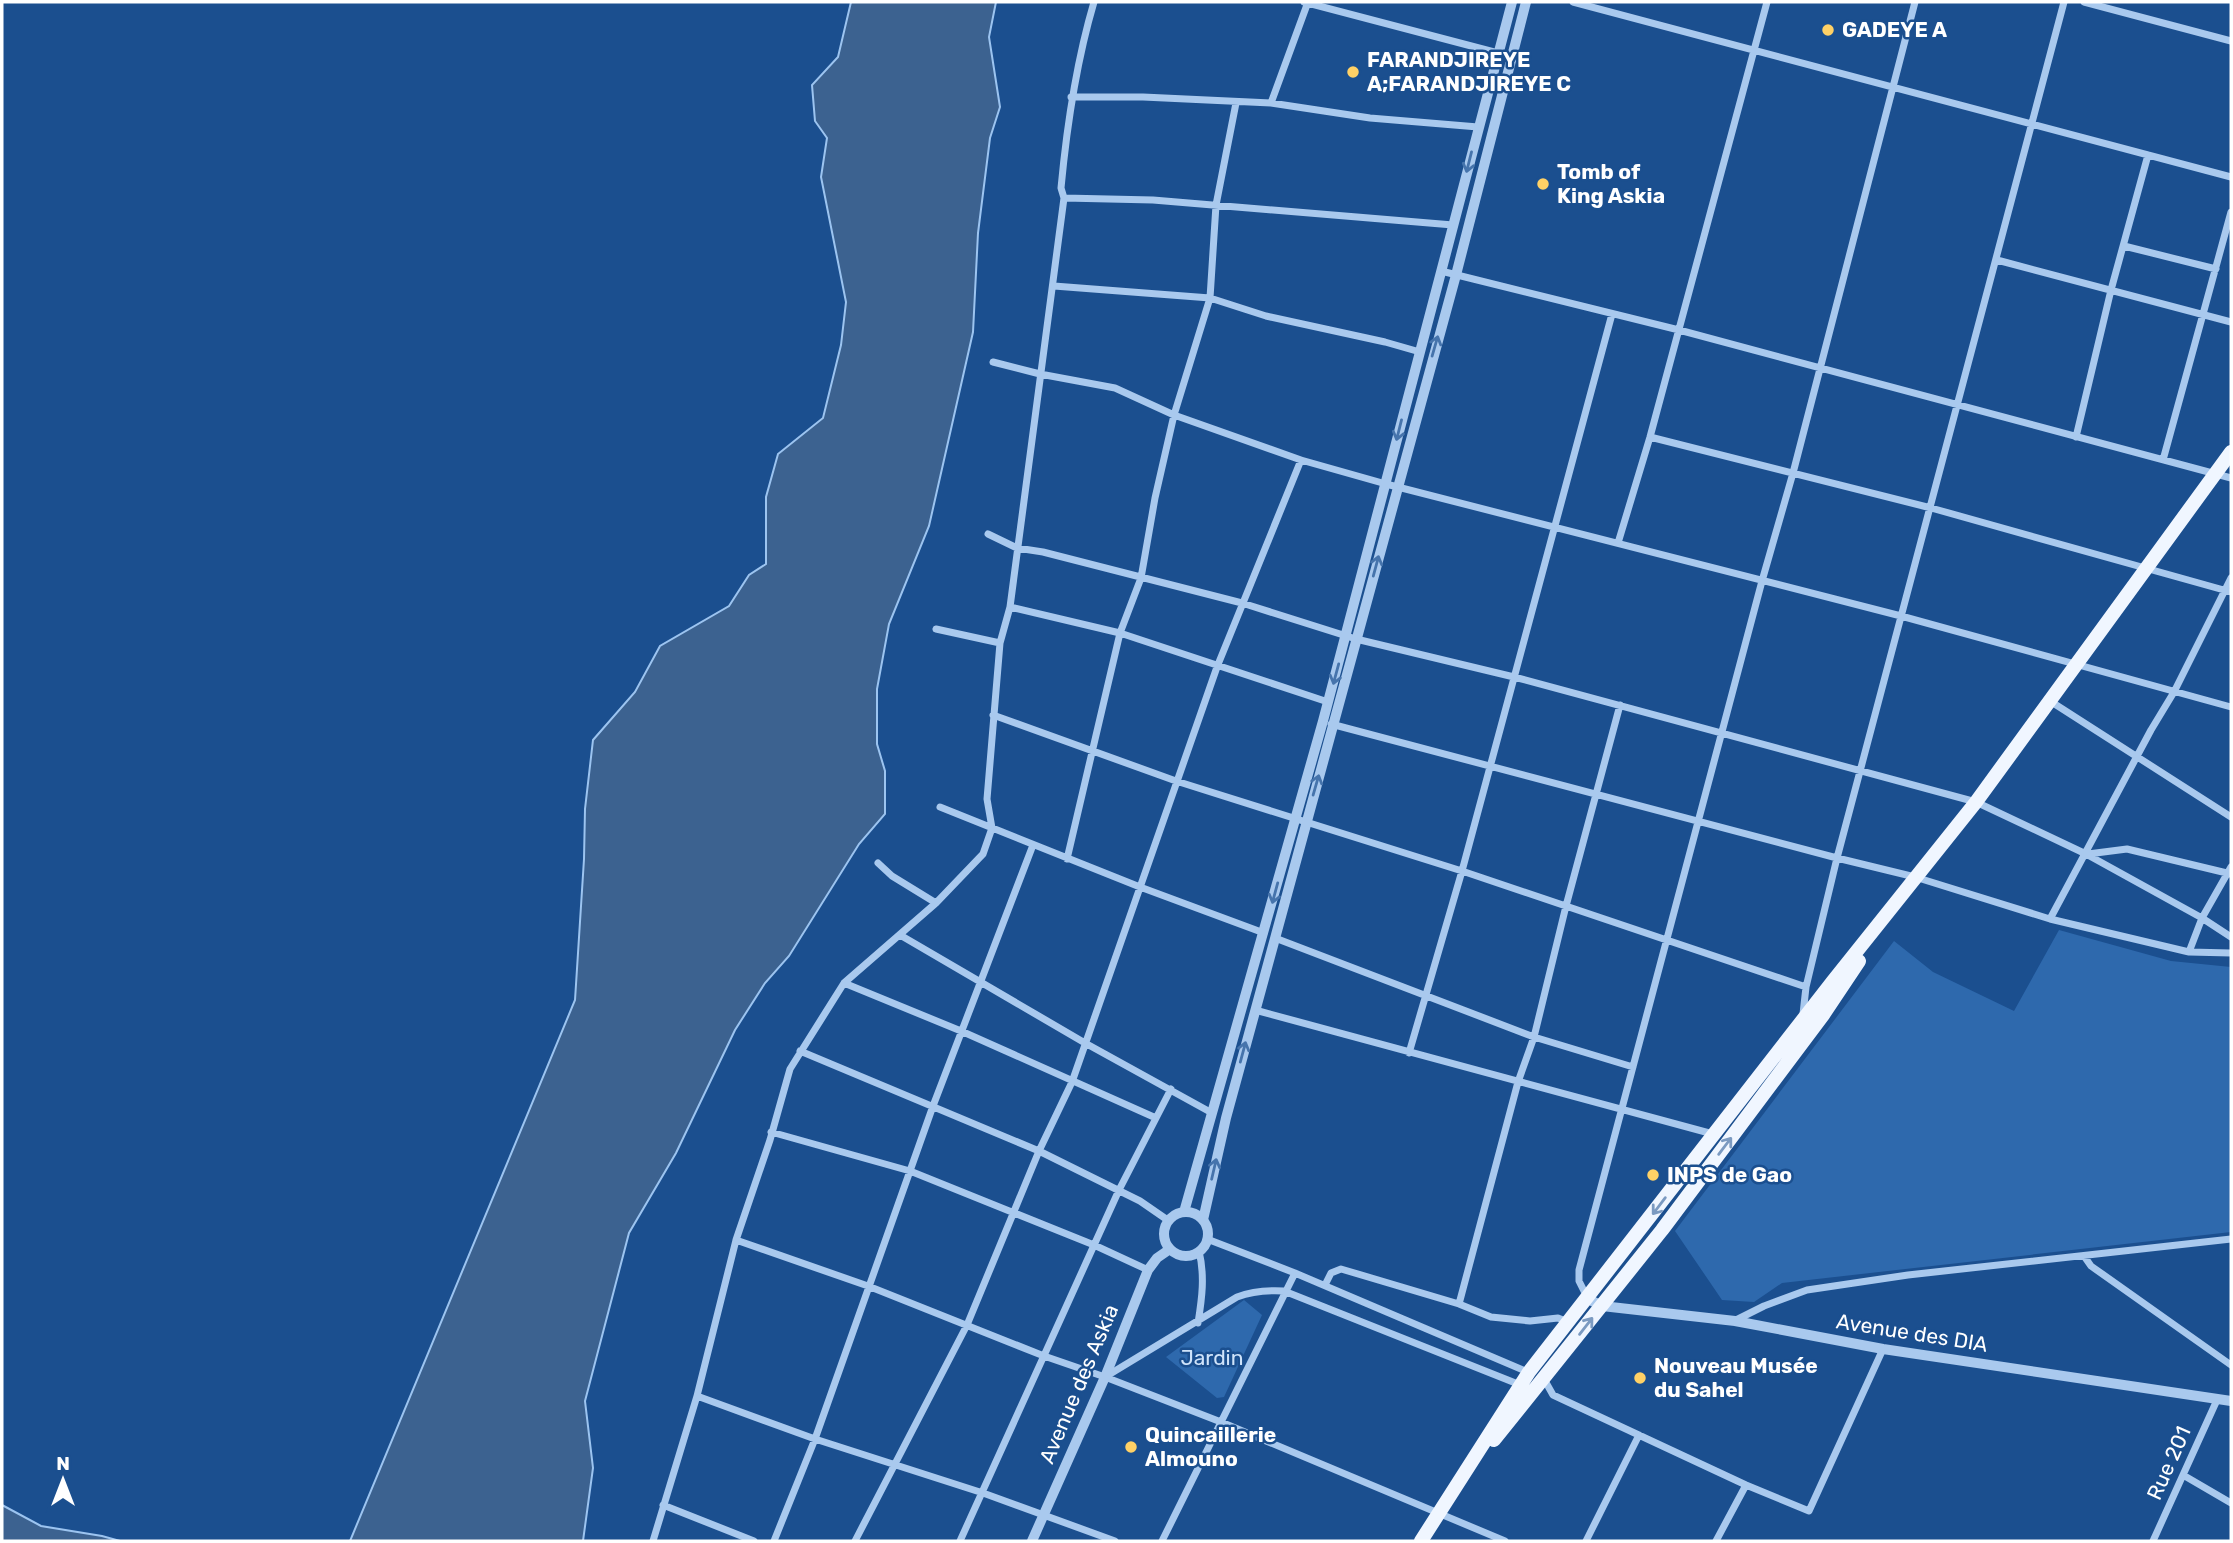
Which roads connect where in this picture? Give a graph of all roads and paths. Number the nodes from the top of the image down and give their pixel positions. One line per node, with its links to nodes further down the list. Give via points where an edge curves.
1 (1094, 2): 14 (street)
2 (1306, 2): 12 (street); 16 (street)
3 (1512, 2): 12 (street)
4 (1526, 2): 29 (street)
5 (1573, 2): 11 (street)
6 (1768, 2): 11 (street)
7 (1915, 2): 13 (street)
8 (2064, 2): 17 (street)
9 (2084, 2): 10 (street)
10 (2231, 41)
11 (1755, 52): 13 (street); 36 (street)
12 (1498, 53): 18 (street)
13 (1893, 88): 17 (street); 39 (street)
14 (1071, 97): 15 (street, via 1143,96); 21 (street, via 1061,188)
15 (1236, 103): 16 (street); 22 (street)
16 (1271, 103): 18 (street)
17 (2032, 124): 19 (street); 26 (street)
18 (1478, 127): 24 (street, one-way to 24)
19 (2148, 155): 20 (street); 25 (street)
20 (2231, 177)
21 (1064, 198): 22 (street); 30 (street)
22 (1216, 205): 24 (street); 32 (street)
23 (2231, 212): 27 (street)
24 (1453, 225): 28 (street)
25 (2124, 246): 27 (street); 31 (street)
26 (1997, 260): 31 (street); 41 (street)
27 (2216, 269): 34 (street)
28 (1441, 271): 29 (street); 37 (street)
29 (1455, 275): 33 (street); 51 (street, one-way to 29)
30 (1054, 286): 32 (street); 40 (street)
31 (2112, 290): 34 (street); 44 (street)
32 (1210, 298): 37 (street); 42 (street)
33 (1612, 314): 36 (street); 53 (street)
34 (2204, 315): 35 (street); 47 (street)
35 (2231, 322)
36 (1679, 330): 39 (street); 43 (street)
37 (1420, 352): 51 (street, one-way to 51)
38 (993, 362): 40 (street)
39 (1820, 369): 41 (street); 48 (street)
40 (1040, 374): 42 (street, via 1115,388); 56 (street)
41 (1957, 405): 44 (street); 52 (street)
42 (1174, 415): 46 (street); 58 (street)
43 (1650, 437): 48 (street); 55 (street)
44 (2076, 437): 47 (street)
45 (2231, 452): 49 (main road)
46 (1301, 460): 51 (street); 62 (street)
47 (2163, 460): 49 (street)
48 (1793, 473): 52 (street); 60 (street)
49 (2216, 474): 50 (street); 57 (main road)
50 (2231, 478)
51 (1391, 485): 53 (street); 67 (street)
52 (1931, 508): 57 (street); 64 (street)
53 (1554, 526): 55 (street); 71 (street)
54 (988, 534): 56 (street)
55 (1618, 543): 60 (street)
56 (1017, 548): 58 (street); 63 (street)
57 (2146, 569): 61 (street); 69 (main road)
58 (1141, 578): 62 (street); 66 (street)
59 (2231, 578): 61 (street)
60 (1762, 580): 64 (street); 79 (street)
61 (2228, 591): 72 (street)
62 (1242, 603): 67 (street); 70 (street)
63 (1010, 607): 66 (street); 68 (street)
64 (1901, 616): 69 (street); 83 (street)
65 (936, 629): 68 (street)
66 (1120, 633): 70 (street); 80 (street)
67 (1351, 638): 71 (street); 74 (street, one-way to 74); 78 (street)
68 (1000, 643): 77 (street)
69 (2076, 666): 72 (street); 73 (main road)
70 (1217, 667): 74 (street); 84 (street)
71 (1514, 677): 75 (street); 82 (street)
72 (2174, 692): 76 (street); 81 (street)
73 (2050, 701): 81 (street); 86 (main road)
74 (1328, 702): 78 (street)
75 (1620, 705): 79 (street); 85 (street)
76 (2231, 707)
77 (993, 715): 80 (street); 91 (street, via 987,799)
78 (1328, 723): 82 (street); 89 (street)
79 (1722, 733): 83 (street); 90 (street)
80 (1092, 750): 84 (street); 95 (street)
81 (2137, 757): 88 (street); 93 (street)
82 (1490, 765): 85 (street); 97 (street)
83 (1861, 770): 86 (street); 94 (street)
84 (1176, 781): 89 (street); 100 (street)
85 (1596, 794): 90 (street); 102 (street)
86 (1976, 802): 93 (street); 99 (main road)
87 (940, 807): 91 (street)
88 (2231, 817)
89 (1300, 819): 97 (street); 106 (street)
90 (1699, 821): 94 (street); 108 (street)
91 (992, 828): 92 (street); 101 (street, via 983,855)
92 (1033, 845): 95 (street); 111 (street)
93 (2086, 854): 98 (street, via 2127,849); 103 (street); 104 (street)
94 (1837, 858): 99 (street); 113 (street)
95 (1067, 859): 100 (street)
96 (878, 863): 101 (street)
97 (1462, 871): 102 (street); 114 (street)
98 (2230, 871): 103 (street)
99 (1916, 877): 104 (street); 116 (main road); 153 (main road, one-way to 99, via 1823,1015)
100 (1140, 887): 106 (street); 119 (street)
101 (936, 903): 105 (street)
102 (1566, 906): 108 (street); 118 (street)
103 (2202, 918): 107 (street); 109 (street)
104 (2050, 919): 109 (street)
105 (900, 934): 111 (street); 112 (street)
106 (1269, 935): 114 (street); 115 (street); 128 (street)
107 (2231, 937)
108 (1667, 940): 113 (street); 122 (street)
109 (2189, 952): 110 (street)
110 (2231, 953)
111 (980, 982): 117 (street); 119 (street)
112 (844, 983): 117 (street); 120 (street)
113 (1806, 987): 116 (street)
114 (1424, 995): 118 (street); 121 (street)
115 (1255, 1010): 121 (street); 137 (street, one-way to 115)
116 (1802, 1021): 131 (main road)
117 (961, 1031): 123 (street); 126 (street)
118 (1534, 1037): 122 (street); 124 (street)
119 (1084, 1043): 123 (street); 125 (street)
120 (800, 1051): 126 (street); 130 (street)
121 (1409, 1053): 124 (street)
122 (1633, 1067): 127 (street)
123 (1072, 1082): 129 (street); 132 (street)
124 (1518, 1082): 127 (street); 152 (street)
125 (1171, 1090): 128 (street); 129 (street)
126 (933, 1107): 132 (street); 133 (street)
127 (1622, 1110): 131 (street); 151 (street, via 1579,1270)
128 (1212, 1113): 136 (street)
129 (1156, 1118): 134 (street)
130 (771, 1132): 133 (street); 141 (street)
131 (1714, 1135): 151 (main road, one-way to 151)
132 (1039, 1151): 134 (street); 135 (street)
133 (910, 1171): 135 (street); 149 (street)
134 (1119, 1190): 138 (street); 142 (street)
135 (1015, 1212): 142 (street); 157 (street)
136 (1184, 1212): 137 (street); 138 (street)
137 (1203, 1220): 139 (street)
138 (1168, 1221): 143 (street, via 1164,1235)
139 (1207, 1239): 144 (street); 147 (street)
140 (2231, 1239): 145 (street)
141 (736, 1240): 149 (street); 167 (street)
142 (1094, 1245): 146 (street); 159 (street)
143 (1170, 1249): 144 (street, via 1184,1255); 146 (street, Avenue des Askia)
144 (1199, 1251): 156 (street, via 1203,1291)
145 (2084, 1256): 154 (street, via 1807,1290); 160 (street, via 2091,1266)
146 (1148, 1270): 162 (street, Avenue des Askia)
147 (1295, 1273): 148 (street); 150 (street)
148 (1325, 1285): 152 (street, via 1331,1273 1341,1269); 161 (street)
149 (868, 1286): 157 (street); 172 (street)
150 (1284, 1291): 156 (street, via 1237,1297); 164 (street); 170 (street)
151 (1588, 1299): 153 (street, Avenue des DIA); 155 (main road)
152 (1459, 1304): 155 (street, via 1492,1317)
153 (1602, 1306): 154 (street, Avenue des DIA); 163 (main road, one-way to 153)
154 (1735, 1321): 158 (street, Avenue des DIA)
155 (1568, 1322): 161 (main road)
156 (1198, 1323): 162 (street)
157 (967, 1325): 159 (street); 173 (street)
158 (1883, 1349): 168 (street, Avenue des DIA); 176 (street, via 1810,1511)
159 (1044, 1356): 162 (street); 177 (street)
160 (2231, 1365)
161 (1529, 1372): 163 (street); 164 (main road)
162 (1105, 1377): 170 (street); 181 (street, Avenue des Askia)
163 (1544, 1379): 165 (main road); 166 (street)
164 (1520, 1385): 165 (street); 175 (main road)
165 (1535, 1392): 166 (street); 175 (main road)
166 (1553, 1395): 171 (street)
167 (697, 1396): 172 (street); 179 (street)
168 (2217, 1400): 169 (street, Avenue des DIA); 174 (street, Rue 201)
169 (2231, 1401)
170 (1221, 1422): 180 (street); 189 (street)
171 (1639, 1435): 176 (street); 192 (street)
172 (815, 1439): 173 (street); 184 (street)
173 (893, 1465): 177 (street); 185 (street)
174 (2183, 1475): 178 (street); 194 (street, Rue 201)
175 (1460, 1482): 180 (main road)
176 (1746, 1485): 193 (street)
177 (983, 1493): 181 (street); 186 (street)
178 (2231, 1503)
179 (663, 1505): 182 (street); 183 (street)
180 (1438, 1514): 190 (main road); 191 (street)
181 (1043, 1515): 187 (street, Avenue des Askia); 188 (street)
182 (653, 1541)
183 (754, 1541)
184 (774, 1541)
185 (855, 1541)
186 (960, 1541)
187 (1032, 1541)
188 (1115, 1541)
189 (1162, 1541)
190 (1420, 1541)
191 (1505, 1541)
192 (1586, 1541)
193 (1716, 1541)
194 (2153, 1541)

